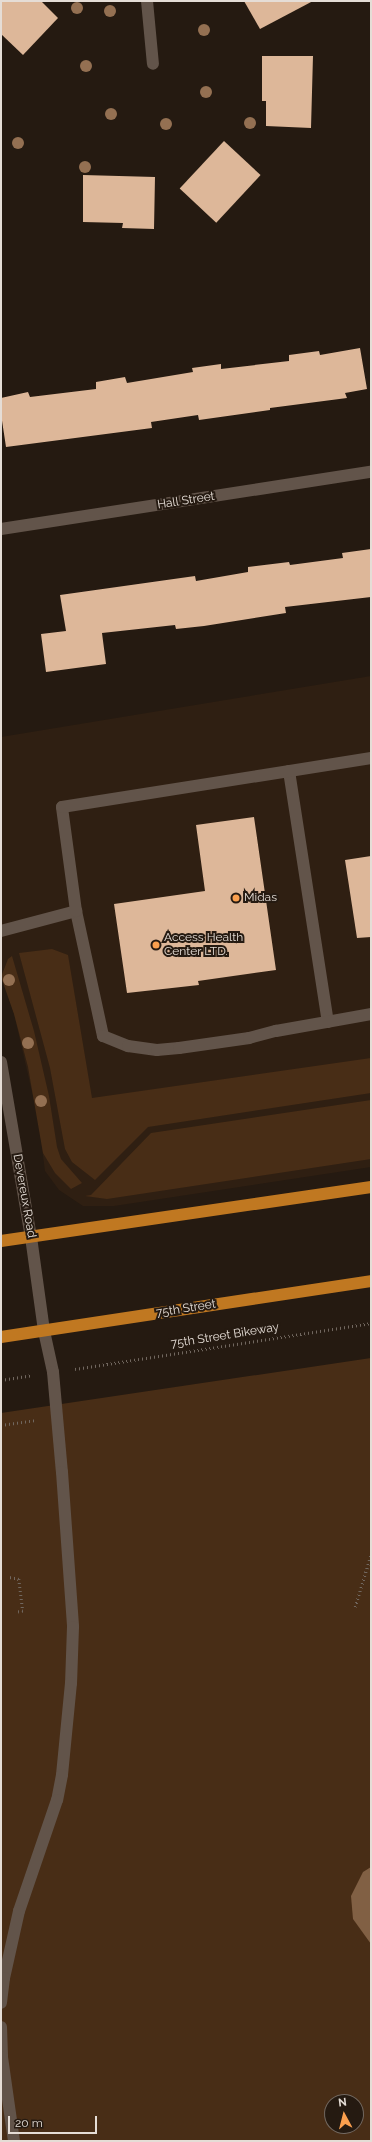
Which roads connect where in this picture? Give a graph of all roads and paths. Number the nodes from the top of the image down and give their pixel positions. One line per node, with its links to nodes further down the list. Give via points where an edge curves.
1 (147, 1): 2 (street)
2 (153, 64)
3 (371, 472): 4 (street, Hall Street)
4 (1, 529)
5 (371, 758): 6 (street)
6 (290, 771): 7 (street, via 62,808); 10 (street)
7 (76, 910): 8 (street); 10 (street, via 103,1036 128,1046 157,1050 249,1038)
8 (1, 931)
9 (371, 1014): 10 (street)
10 (328, 1022)
11 (1, 1062): 13 (street, Devereux Road)
12 (371, 1187): 13 (main road)
13 (31, 1237): 14 (main road); 17 (street, Devereux Road)
14 (1, 1241)
15 (371, 1282): 17 (main road, 75th Street)
16 (371, 1323): 19 (path, 75th Street Bikeway)
17 (44, 1331): 18 (main road, 75th Street); 22 (street, Devereux Road, via 53,1372)
18 (1, 1337)
19 (82, 1368)
20 (20, 1377): 21 (path)
21 (1, 1380)
22 (57, 1418): 23 (path); 28 (street, Devereux Road, via 73,1627 68,1725 57,1800 19,1912)
23 (1, 1424)
24 (371, 1554): 26 (path)
25 (10, 1577): 27 (path, via 19,1579 23,1611)
26 (355, 1607)
27 (18, 1612)
28 (1, 2003)
29 (1, 2027): 30 (street, via 2,2057)
30 (14, 2141)

